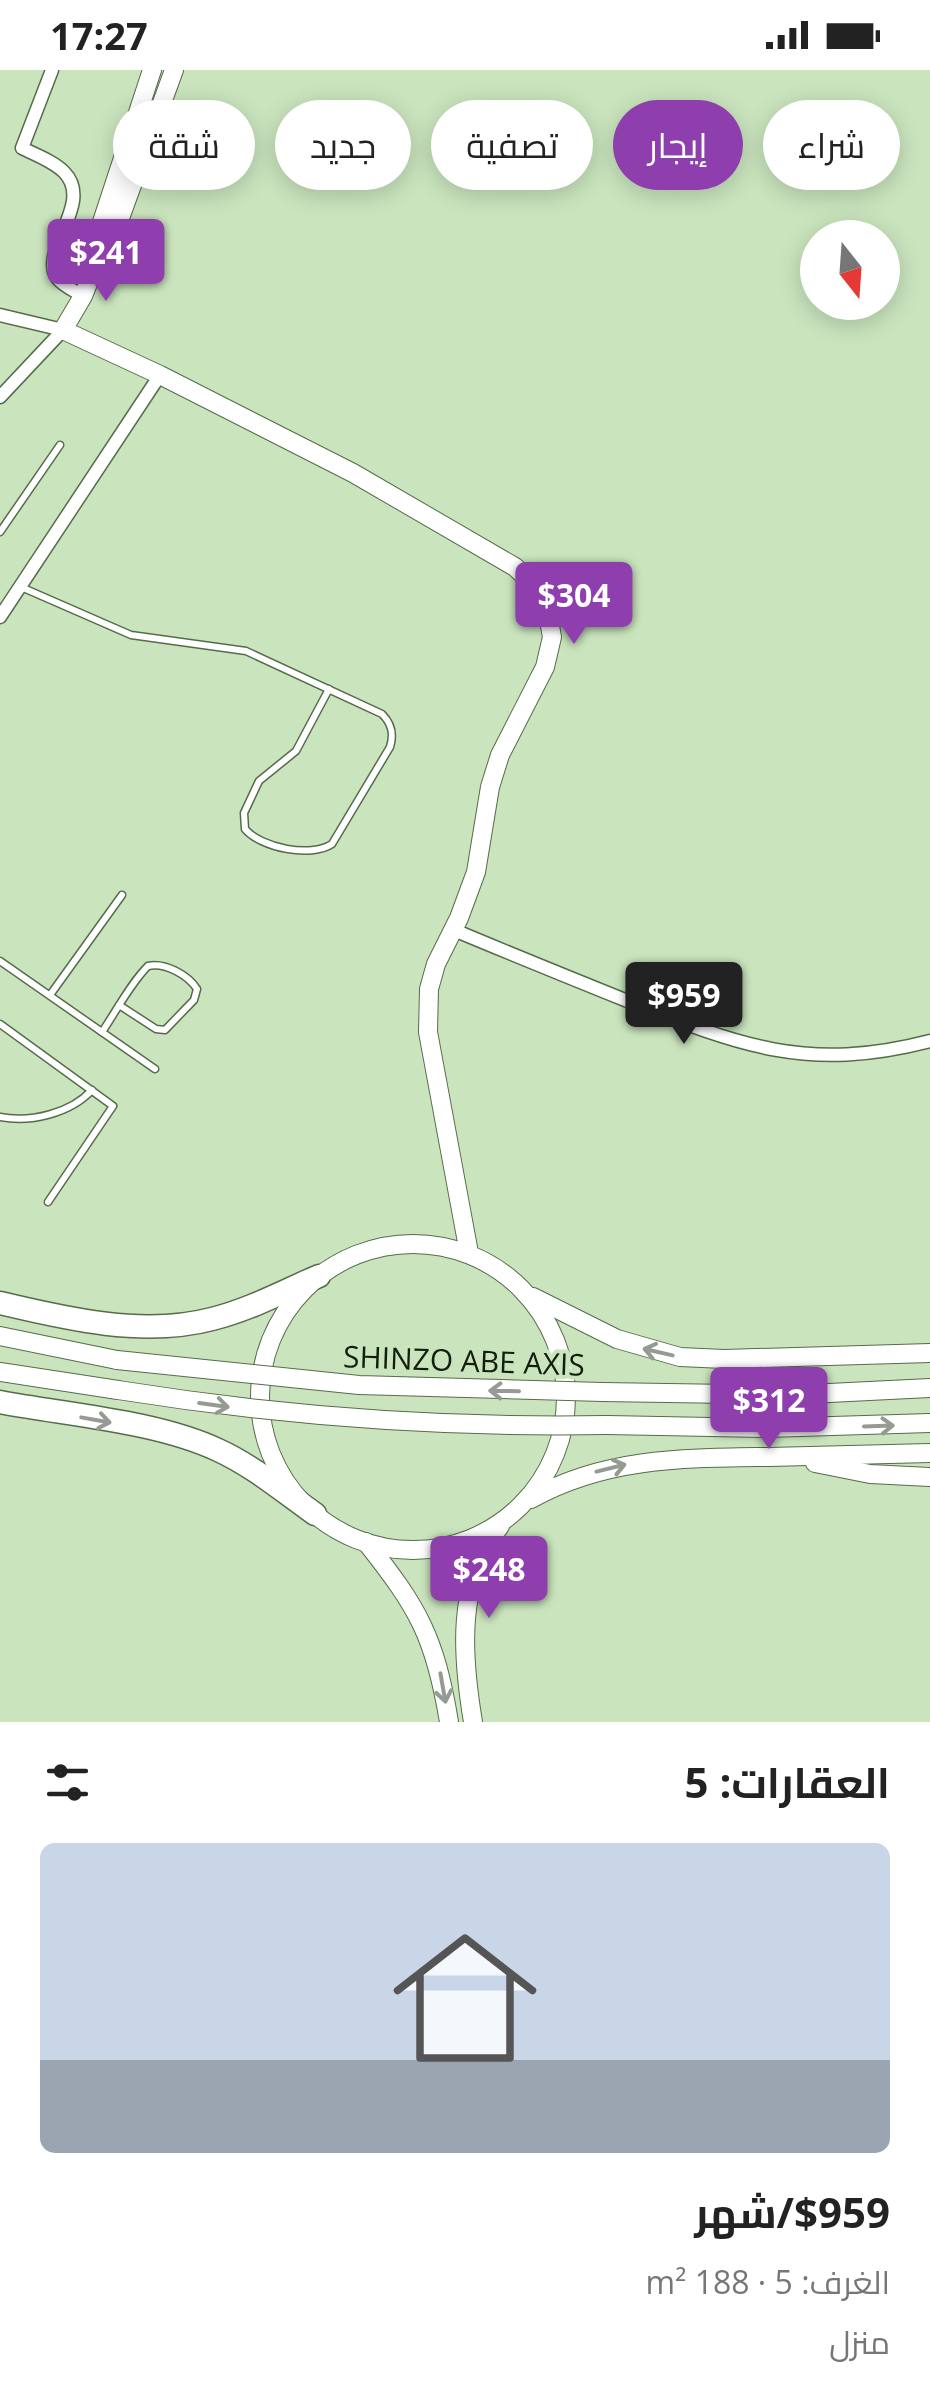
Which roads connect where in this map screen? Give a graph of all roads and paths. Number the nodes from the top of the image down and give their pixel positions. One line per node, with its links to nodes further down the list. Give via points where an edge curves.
1 (52, 70): 5 (street, via 22,148 72,183 73,204 53,268 58,280)
2 (152, 70): 4 (street, via 97,237)
3 (174, 70): 4 (street, via 112,240)
4 (101, 251): 5 (street)
5 (83, 296): 7 (street)
6 (0, 314): 7 (street)
7 (63, 330): 8 (street); 9 (street)
8 (160, 375): 12 (street); 16 (street, via 437,521 515,567 542,596 552,626 548,658 500,755 476,872)
9 (0, 396)
10 (60, 446): 11 (lane)
11 (0, 532)
12 (21, 587): 13 (street); 14 (lane, via 117,630 246,651)
13 (0, 617)
14 (329, 689): 14 (lane, via 296,751 259,782 242,818 252,838 306,853 328,848 388,752 393,736 386,718)
15 (122, 895): 18 (lane)
16 (454, 930): 22 (street, via 754,1047 852,1056); 27 (street, via 431,979 427,1018)
17 (0, 960): 18 (lane)
18 (50, 996): 21 (lane)
19 (120, 1006): 19 (lane, via 165,1030 197,989 153,964); 21 (lane)
20 (0, 1024): 24 (lane)
21 (102, 1032): 23 (lane)
22 (930, 1040)
23 (154, 1068)
24 (92, 1090): 25 (lane, via 66,1109 28,1119); 26 (lane, via 113,1106)
25 (0, 1117)
26 (48, 1202)
27 (469, 1254): 28 (street, via 429,1244 394,1245 346,1259); 29 (street)
28 (319, 1276): 30 (highway, via 225,1316 171,1326); 41 (street, via 278,1324 260,1394 262,1426 276,1465)
29 (528, 1295): 32 (street, one-way to 29, via 680,1357 616,1339); 40 (street, via 558,1347 566,1403 554,1458)
30 (0, 1304)
31 (0, 1336): 34 (street, SHINZO ABE AXIS, one-way to 31, bridge, via 789,1395 359,1385 117,1360)
32 (930, 1353)
33 (0, 1372): 36 (street, SHINZO ABE AXIS, one-way to 36, bridge, via 257,1410 466,1426)
34 (930, 1388)
35 (0, 1402): 41 (highway, one-way to 41, via 201,1442)
36 (930, 1424)
37 (930, 1453): 38 (street)
38 (795, 1456): 39 (street, via 870,1474); 40 (street, one-way to 38, via 575,1478 633,1462)
39 (930, 1477)
40 (514, 1511): 42 (street, via 450,1545 408,1550); 44 (street, via 488,1542 468,1600 464,1660)
41 (314, 1514): 42 (street)
42 (366, 1542): 43 (street, one-way to 43, via 429,1635)
43 (450, 1722)
44 (473, 1722)

